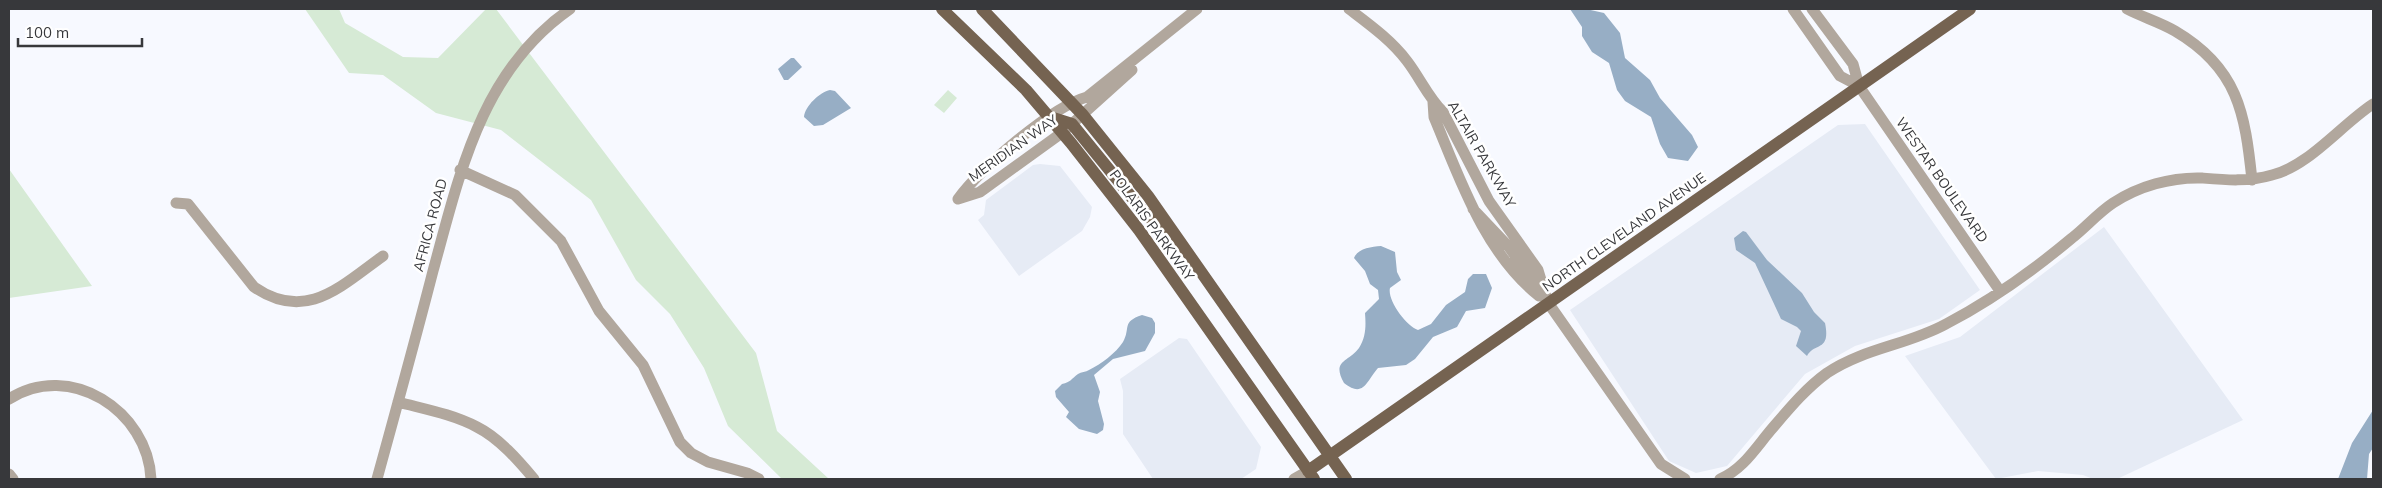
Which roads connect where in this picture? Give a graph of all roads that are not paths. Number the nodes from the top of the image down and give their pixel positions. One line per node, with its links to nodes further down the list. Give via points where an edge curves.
1 (570, 9): 18 (street, AFRICA ROAD, via 542,31 516,61 495,93)
2 (942, 9): 16 (main road)
3 (982, 9): 12 (main road, POLARIS PARKWAY)
4 (1197, 9): 10 (street, MERIDIAN WAY)
5 (1349, 9): 13 (street, ALTAIR PARKWAY, via 1402,55)
6 (1793, 9): 11 (street, WESTAR BOULEVARD, via 1840,76)
7 (1812, 9): 11 (street, WESTAR BOULEVARD, via 1853,64)
8 (1970, 9): 11 (main road, NORTH CLEVELAND AVENUE)
9 (2126, 9): 19 (street, via 2173,29 2194,43 2219,68 2240,103)
10 (1154, 44): 12 (street, MERIDIAN WAY, via 1087,97); 15 (street, MERIDIAN WAY, via 1132,70)
11 (1859, 86): 23 (street, WESTAR BOULEVARD); 24 (main road, NORTH CLEVELAND AVENUE)
12 (1070, 101): 15 (main road, POLARIS PARKWAY); 16 (street, MERIDIAN WAY)
13 (1433, 102): 24 (street, ALTAIR PARKWAY, via 1443,112 1489,201 1538,270); 24 (street, ALTAIR PARKWAY, via 1434,117 1473,210 1522,282)
14 (2373, 104): 19 (street, via 2298,164 2274,175)
15 (1083, 115): 17 (street, MERIDIAN WAY); 21 (main road, POLARIS PARKWAY)
16 (1050, 117): 17 (main road); 17 (street, MERIDIAN WAY, via 992,162 958,199 980,192)
17 (1067, 128): 21 (main road, via 1151,219); 29 (main road, POLARIS PARKWAY)
18 (460, 170): 26 (street, AFRICA ROAD); 34 (street, via 515,195 561,241 599,311 643,365 680,442 691,453 708,462)
19 (2252, 180): 23 (street, via 2184,179 2136,191 2106,208 2058,249)
20 (176, 203): 22 (street, via 188,204 254,287 284,301 322,297)
21 (1172, 230): 27 (main road, POLARIS PARKWAY)
22 (383, 256)
23 (2000, 291): 38 (street, via 1946,324 1864,353 1829,372 1801,395 1741,466)
24 (1548, 303): 27 (main road, NORTH CLEVELAND AVENUE); 37 (street, via 1656,458 1668,471)
25 (9, 399): 31 (street, via 30,390 52,386 78,389 105,400 119,410 138,434 147,455)
26 (398, 402): 32 (street, AFRICA ROAD); 33 (street, via 477,427 505,449)
27 (1329, 455): 29 (main road, NORTH CLEVELAND AVENUE); 36 (main road, POLARIS PARKWAY)
28 (9, 474): 30 (street)
29 (1311, 475): 35 (street, NORTH CLEVELAND AVENUE)
30 (13, 479)
31 (151, 479)
32 (377, 479)
33 (534, 479)
34 (759, 479)
35 (1294, 479)
36 (1346, 479)
37 (1685, 479)
38 (1720, 479)

